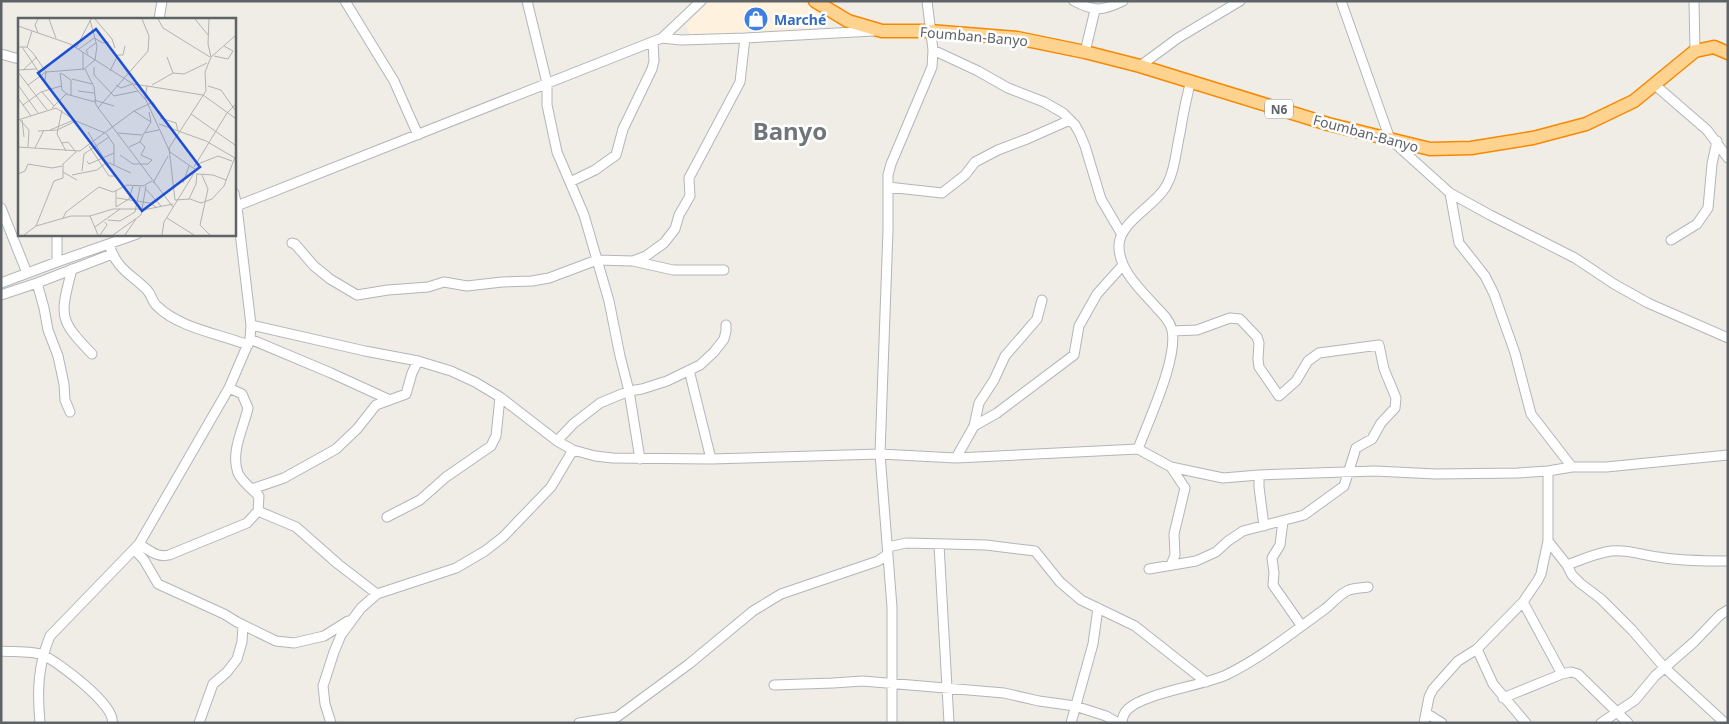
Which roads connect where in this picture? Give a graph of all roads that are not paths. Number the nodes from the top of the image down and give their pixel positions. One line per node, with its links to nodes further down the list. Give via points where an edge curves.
1 (162, 1): 13 (street)
2 (345, 1): 30 (street, via 394,80)
3 (527, 1): 27 (street)
4 (701, 1): 16 (street)
5 (815, 1): 14 (highway, Foumban-Banyo / N6, via 848,22)
6 (927, 1): 15 (street)
7 (1074, 1): 12 (street)
8 (1123, 1): 12 (street)
9 (1240, 1): 25 (street, via 1178,38)
10 (1342, 1): 31 (street)
11 (1694, 1): 20 (street)
12 (1095, 10): 21 (street)
13 (159, 18)
14 (882, 31): 15 (highway, Foumban-Banyo / N6); 17 (street)
15 (929, 31): 19 (street); 21 (highway, Foumban-Banyo / N6, via 1017,38)
16 (662, 38): 17 (street); 18 (street)
17 (744, 38): 47 (street, via 740,82 689,178 690,196 678,215 675,228 664,243)
18 (653, 42): 27 (street); 34 (street, via 652,69 623,128 616,155)
19 (933, 50): 29 (street, via 1008,88 1044,102); 35 (street, via 932,68 891,164)
20 (1695, 51): 22 (highway, via 1714,47); 28 (highway, Foumban-Banyo / N6)
21 (1085, 52): 25 (highway, Foumban-Banyo / N6)
22 (1728, 53)
23 (1, 54): 24 (street)
24 (18, 59)
25 (1140, 66): 26 (highway, Foumban-Banyo / N6)
26 (1191, 81): 31 (highway, Foumban-Banyo / N6, via 1328,124); 39 (street, via 1172,172 1166,186)
27 (547, 83): 30 (street); 34 (street, via 552,129)
28 (1655, 85): 31 (highway, Foumban-Banyo / N6, via 1634,101 1586,124 1533,138 1443,149); 32 (street)
29 (1070, 120): 35 (street, via 975,162 965,175 942,193); 39 (street, via 1085,146 1102,199)
30 (418, 135): 37 (street)
31 (1390, 139): 36 (street)
32 (1717, 141): 33 (street); 42 (street, via 1708,208 1697,224)
33 (1728, 158)
34 (570, 182): 46 (street)
35 (888, 188): 74 (street)
36 (1450, 193): 60 (street, via 1575,258 1648,303); 80 (street, via 1460,243 1494,294 1515,352 1531,414)
37 (236, 207): 57 (street)
38 (1, 208): 52 (street)
39 (1121, 233): 49 (street, via 1119,245)
40 (56, 235): 48 (street)
41 (134, 235): 44 (street)
42 (1671, 240)
43 (292, 243): 46 (street, via 330,279 357,295 428,287 444,282 467,286 532,281)
44 (109, 244): 45 (street); 48 (street)
45 (112, 254): 50 (street); 61 (street, via 121,268 148,291 157,307 204,332)
46 (597, 260): 47 (street); 66 (street)
47 (633, 261): 51 (street, via 674,270)
48 (57, 262): 52 (street)
49 (1123, 265): 59 (street, via 1166,317); 70 (street, via 1097,294 1079,326 1074,355 998,413)
50 (72, 269): 54 (street); 62 (street, via 64,301 65,319)
51 (724, 270)
52 (27, 273): 53 (street)
53 (1, 283)
54 (37, 284): 55 (street); 69 (street)
55 (1, 295)
56 (1042, 300): 70 (street, via 1037,319 1005,356 979,403)
57 (251, 325): 61 (street); 63 (street)
58 (726, 325): 64 (street, via 720,345 706,360)
59 (1172, 331): 72 (street, via 1172,350); 82 (street, via 1197,330 1230,318 1240,319 1258,337 1259,366 1279,396 1296,380 1308,361 1319,353 1380,345 1384,369 1396,398 1394,408 1372,439 1356,448)
60 (1728, 338)
61 (249, 342): 65 (street); 68 (street, via 331,373)
62 (92, 354)
63 (418, 361): 67 (street, via 465,376); 68 (street, via 406,394)
64 (690, 370): 66 (street); 78 (street)
65 (229, 388): 84 (street, via 242,394 248,408 236,461 238,473); 91 (street)
66 (629, 392): 71 (street, via 592,408); 77 (street)
67 (500, 397): 71 (street); 86 (street, via 496,436 491,446 446,477 420,500)
68 (390, 400): 84 (street, via 376,405 336,448 284,478)
69 (70, 412)
70 (974, 426): 76 (street)
71 (557, 441): 73 (street)
72 (1138, 449): 76 (street); 79 (street)
73 (574, 450): 77 (street, via 595,456); 98 (street, via 551,487 485,551 456,568)
74 (880, 454): 76 (street); 78 (street); 92 (street)
75 (1728, 455): 80 (street, via 1606,467)
76 (956, 458)
77 (640, 459): 78 (street)
78 (711, 459)
79 (1171, 467): 83 (street, via 1223,478); 94 (street, via 1185,488 1174,534 1175,555)
80 (1572, 467): 81 (street)
81 (1548, 471): 82 (street); 89 (street)
82 (1349, 472): 83 (street); 87 (street, via 1344,486 1304,516)
83 (1259, 475): 88 (street)
84 (252, 489): 85 (street, via 259,496)
85 (258, 511): 91 (street, via 246,523 177,553 162,557); 98 (street, via 296,527)
86 (387, 517)
87 (1284, 521): 88 (street); 104 (street, via 1280,545 1272,558 1273,585)
88 (1264, 526): 94 (street, via 1243,531 1216,552 1196,562)
89 (1548, 541): 95 (street); 99 (street, via 1541,574)
90 (939, 545): 92 (street, via 906,543); 100 (street, via 1035,551 1060,582 1081,600); 113 (street)
91 (137, 546): 103 (street, via 158,584); 107 (street, via 55,628)
92 (888, 551): 111 (street); 118 (street, via 878,561 769,600)
93 (1728, 561): 95 (street, via 1691,561 1613,551)
94 (1171, 565): 96 (street)
95 (1567, 565): 108 (street, via 1572,575 1607,605)
96 (1149, 569)
97 (1368, 587): 104 (street, via 1347,590)
98 (377, 594): 102 (street)
99 (1522, 602): 105 (street); 109 (street)
100 (1098, 608): 110 (street, via 1135,626); 115 (street, via 1093,644)
101 (1728, 610): 108 (street)
102 (355, 616): 103 (street, via 324,636 294,643 270,639); 124 (street, via 341,635 323,686)
103 (243, 625): 123 (street, via 237,659 213,684)
104 (1301, 625): 110 (street, via 1241,666)
105 (1477, 649): 114 (street, via 1493,684); 116 (street, via 1458,662 1433,688)
106 (1, 651): 107 (street)
107 (42, 654): 121 (street, via 38,692); 122 (street, via 95,692 112,717)
108 (1664, 667): 117 (street, via 1635,700); 119 (street)
109 (1562, 674): 114 (street); 117 (street, via 1578,674)
110 (1206, 682): 130 (street, via 1140,702 1127,710)
111 (893, 683): 112 (street, via 863,680); 113 (street); 126 (street)
112 (774, 685)
113 (948, 688): 115 (street, via 1004,693); 127 (street)
114 (1504, 698): 133 (street)
115 (1075, 706): 128 (street); 129 (street)
116 (1426, 712): 131 (street); 132 (street)
117 (1618, 712): 134 (street); 135 (street)
118 (617, 720): 120 (street)
119 (1724, 720)
120 (593, 721): 125 (street)
121 (40, 723)
122 (112, 723)
123 (199, 723)
124 (332, 723)
125 (579, 723)
126 (892, 723)
127 (949, 723)
128 (1071, 723)
129 (1118, 723)
130 (1122, 723)
131 (1424, 723)
132 (1442, 723)
133 (1526, 723)
134 (1601, 723)
135 (1628, 723)

